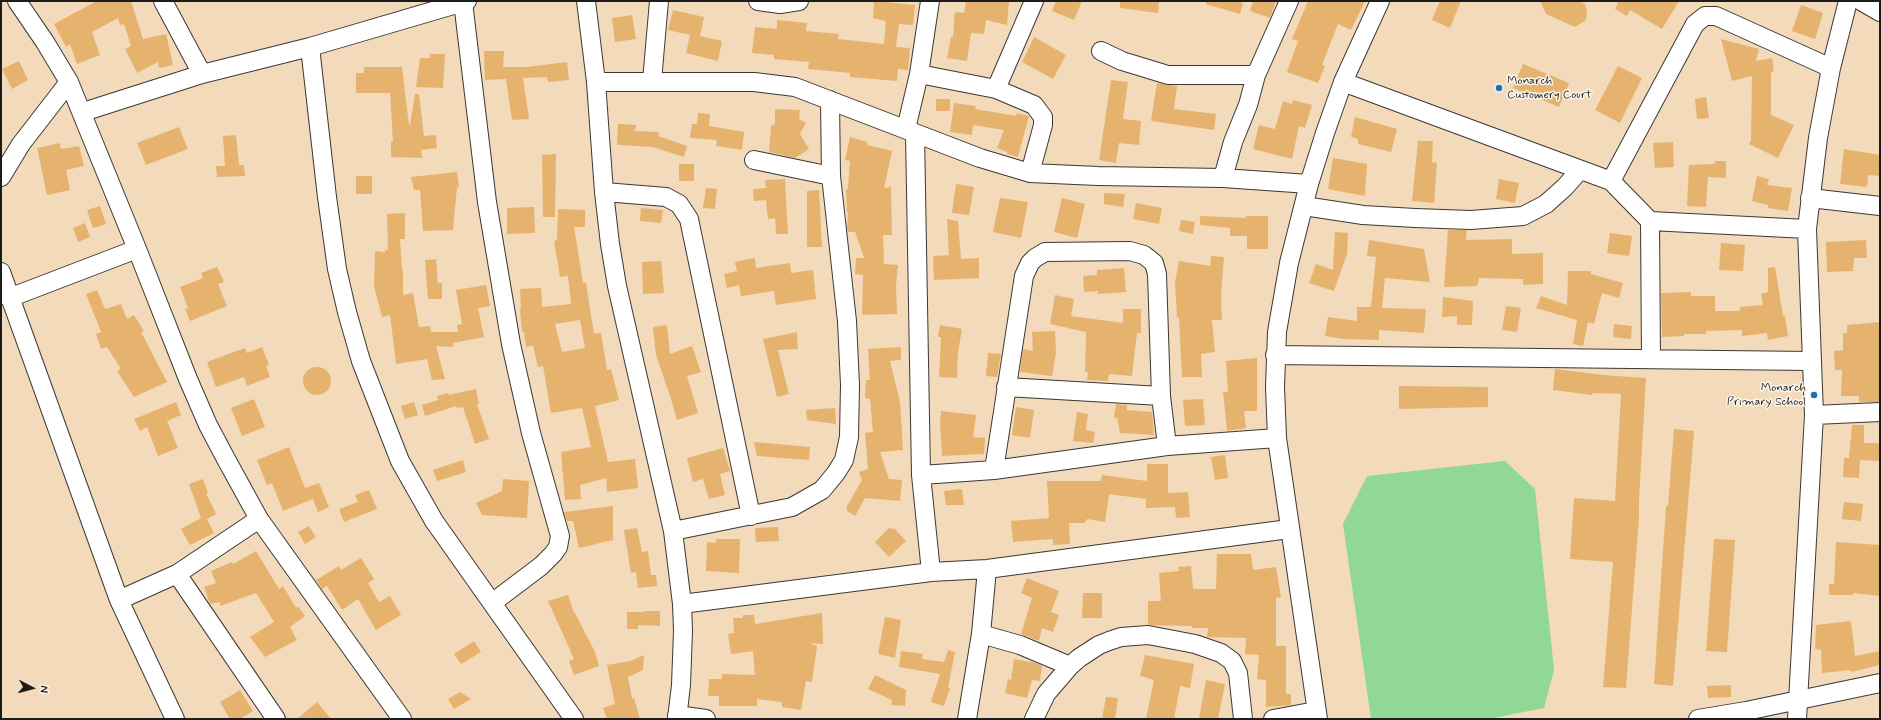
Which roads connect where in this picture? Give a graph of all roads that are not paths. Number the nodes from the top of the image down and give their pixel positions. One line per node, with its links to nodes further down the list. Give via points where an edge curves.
1 (17, 1): 22 (street, via 46,42)
2 (163, 1): 18 (street)
3 (586, 1): 23 (street)
4 (659, 1): 21 (street)
5 (758, 1): 6 (street, via 780,4)
6 (799, 1)
7 (930, 1): 19 (street)
8 (1034, 1): 25 (street)
9 (1289, 1): 20 (street)
10 (1380, 1): 24 (street)
11 (1848, 1): 17 (street)
12 (1861, 1): 14 (street)
13 (465, 2): 15 (street); 65 (street, via 487,202 510,344 531,433 560,536 553,554 541,566)
14 (1880, 12)
15 (310, 47): 18 (street); 65 (street, via 337,269 361,361 400,461 434,521)
16 (1101, 51): 20 (street, via 1122,61 1168,74)
17 (1831, 68): 35 (street, via 1716,16 1704,16 1695,24); 38 (street)
18 (202, 74): 27 (street)
19 (919, 74): 25 (street); 28 (street)
20 (1256, 75): 34 (street)
21 (652, 81): 23 (street); 26 (street, via 775,83 795,87)
22 (69, 82): 27 (street); 33 (street, via 21,144)
23 (596, 82): 37 (street)
24 (1343, 82): 30 (street); 36 (street)
25 (996, 89): 31 (street, via 1032,103 1042,117 1043,125)
26 (830, 100): 28 (street); 32 (street)
27 (83, 112): 43 (street)
28 (910, 131): 31 (street, via 980,158); 56 (street)
29 (754, 160): 32 (street)
30 (1580, 170): 35 (street); 39 (street, via 1546,204 1523,216 1472,220 1415,218 1363,215)
31 (1030, 173): 34 (street)
32 (830, 176): 57 (street, via 847,321 850,412 849,437 844,460 822,490 810,498 792,507)
33 (1, 177)
34 (1223, 178): 36 (street)
35 (1611, 181): 41 (street)
36 (1309, 184): 39 (street)
37 (604, 192): 57 (street, via 666,197 679,204 689,219); 60 (street, via 617,286)
38 (1810, 198): 40 (street); 42 (street)
39 (1304, 206): 46 (street, via 1281,303)
40 (1880, 206)
41 (1650, 221): 42 (street); 47 (street)
42 (1807, 230): 48 (street)
43 (137, 249): 45 (street); 58 (street, via 208,425)
44 (1, 272): 45 (street)
45 (10, 298): 64 (street)
46 (1275, 355): 47 (street); 53 (street)
47 (1651, 359): 48 (street)
48 (1811, 361): 52 (street)
49 (1006, 388): 50 (street); 50 (street, via 1022,282 1030,263 1045,252 1125,251 1144,255 1156,268); 55 (street)
50 (1161, 396): 54 (street)
51 (1880, 412): 52 (street)
52 (1814, 415): 70 (street)
53 (1277, 438): 54 (street); 59 (street)
54 (1167, 446): 55 (street)
55 (994, 470): 56 (street)
56 (921, 475): 62 (street)
57 (751, 516): 60 (street)
58 (259, 519): 63 (street); 75 (street)
59 (1289, 529): 61 (street); 71 (street)
60 (673, 531): 66 (street)
61 (987, 569): 62 (street); 67 (street)
62 (932, 572): 66 (street)
63 (177, 574): 64 (street); 74 (street)
64 (119, 600): 73 (street)
65 (492, 603): 76 (street)
66 (682, 604): 72 (street, via 683,655)
67 (981, 634): 68 (street, via 1020,645); 78 (street)
68 (1070, 666): 79 (street, via 1046,694); 80 (street, via 1100,645 1121,637 1148,635 1195,644 1221,653 1232,661 1238,673)
69 (1880, 683): 70 (street)
70 (1798, 701): 82 (street); 83 (street)
71 (1317, 715): 81 (street)
72 (677, 717): 77 (street)
73 (175, 719)
74 (276, 719)
75 (402, 719)
76 (574, 719)
77 (706, 719)
78 (967, 719)
79 (1034, 719)
80 (1243, 719)
81 (1273, 719)
82 (1698, 719)
83 (1798, 719)

